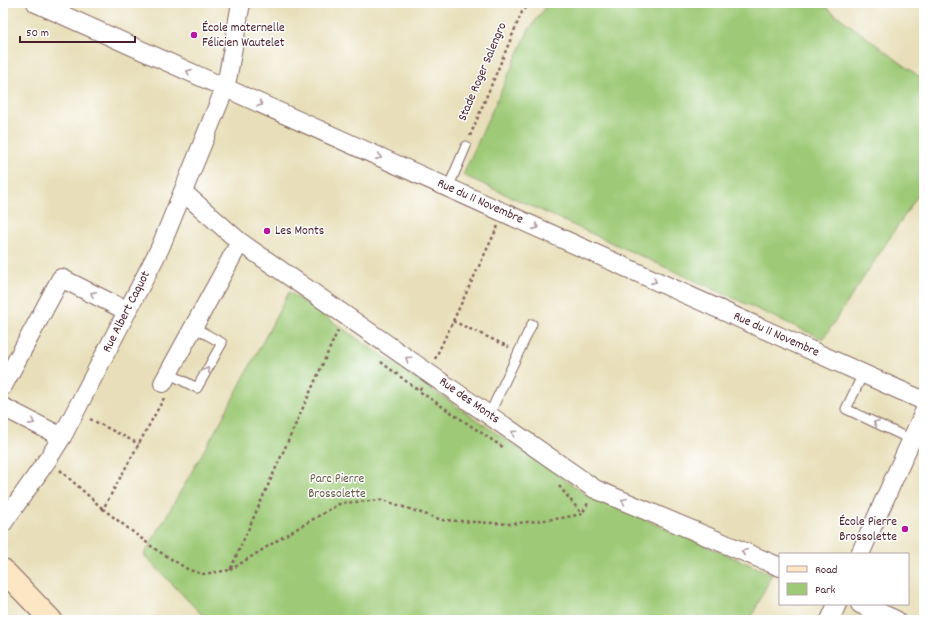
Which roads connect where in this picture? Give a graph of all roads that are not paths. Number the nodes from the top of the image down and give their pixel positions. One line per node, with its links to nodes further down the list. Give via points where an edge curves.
1 (36, 3): 3 (street, Rue du 11 Novembre, one-way to 1)
2 (241, 3): 3 (street, Rue Albert Caquot)
3 (225, 88): 5 (street, Rue du 11 Novembre, one-way to 5); 6 (street, Rue Albert Caquot)
4 (464, 150): 5 (lane)
5 (448, 188): 11 (street, Rue du 11 Novembre, one-way to 11)
6 (183, 192): 7 (street, Rue des Monts); 8 (street, Rue Albert Caquot, via 160,248)
7 (240, 242): 10 (street); 17 (street, Rue des Monts, one-way to 7)
8 (127, 311): 13 (street, one-way to 13, via 61,278); 18 (street, Rue Albert Caquot)
9 (532, 324): 17 (lane)
10 (193, 327): 12 (street); 12 (lane, one-way to 10, via 197,388 222,343)
11 (863, 374): 14 (street, Rue du 11 Novembre); 19 (lane, one-way to 11, via 846,409)
12 (165, 378)
13 (3, 386)
14 (924, 401)
15 (3, 407): 18 (street, one-way to 18)
16 (924, 412): 19 (street)
17 (489, 415): 22 (street, Rue des Monts, one-way to 17, via 595,489)
18 (62, 437): 20 (street, Rue Albert Caquot)
19 (912, 440): 21 (street)
20 (3, 523)
21 (860, 553)
22 (779, 567)
23 (3, 570): 26 (street)
24 (837, 605): 27 (street)
25 (862, 605): 28 (street)
26 (51, 620)
27 (830, 620)
28 (896, 620)

